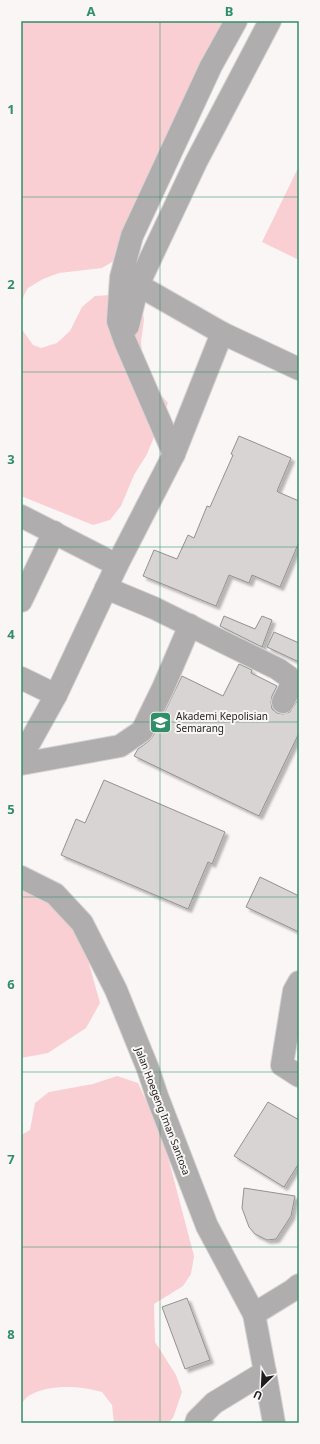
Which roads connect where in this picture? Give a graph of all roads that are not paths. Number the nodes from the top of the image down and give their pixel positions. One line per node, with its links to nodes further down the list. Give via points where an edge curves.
1 (236, 21): 3 (lane, via 211,66 132,236)
2 (270, 21): 3 (lane)
3 (130, 281): 4 (lane); 6 (lane, via 125,341)
4 (222, 332): 5 (lane); 6 (lane)
5 (299, 369)
6 (174, 454): 9 (lane)
7 (21, 516): 8 (lane)
8 (54, 532): 9 (lane); 11 (lane)
9 (117, 565): 10 (lane)
10 (106, 588): 12 (lane); 14 (lane)
11 (21, 601)
12 (190, 625): 15 (lane, via 289,677 291,686); 17 (lane, via 142,731 120,746)
13 (21, 678): 14 (lane)
14 (56, 694): 16 (lane)
15 (283, 702)
16 (21, 758)
17 (21, 764)
18 (21, 877): 22 (lane, Jalan Hoegeng Iman Santosa, via 55,894 82,923 116,990 207,1226)
19 (299, 982): 20 (lane, via 294,991 282,1065)
20 (299, 1076)
21 (299, 1285): 22 (lane)
22 (254, 1314): 23 (lane, Jalan Hoegeng Iman Santosa)
23 (265, 1372): 24 (lane, via 214,1403); 25 (lane, Jalan Hoegeng Iman Santosa)
24 (196, 1423)
25 (274, 1423)

